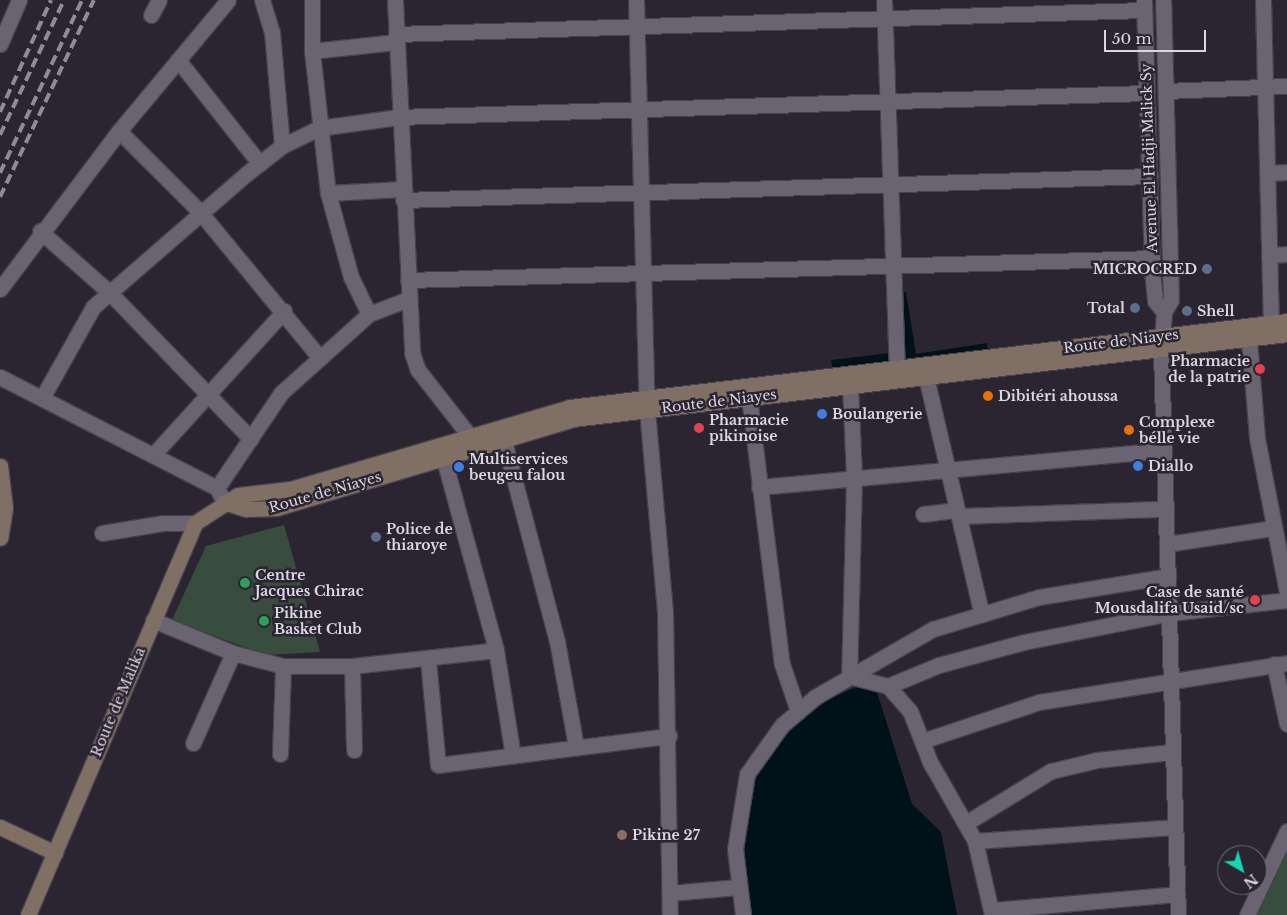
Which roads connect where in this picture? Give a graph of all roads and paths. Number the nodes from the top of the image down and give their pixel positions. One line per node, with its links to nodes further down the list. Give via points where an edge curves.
1 (19, 0): 16 (street)
2 (159, 0): 12 (street)
3 (228, 0): 18 (street)
4 (262, 0): 28 (street, via 272,32)
5 (312, 0): 17 (street)
6 (395, 0): 15 (street)
7 (636, 0): 14 (street)
8 (884, 0): 13 (street)
9 (1163, 0): 21 (street, Avenue El Hadji Malick Sy)
10 (1263, 0): 19 (street)
11 (1144, 5): 13 (street); 22 (street, Avenue El Hadji Malick Sy)
12 (150, 14)
13 (885, 19): 14 (street); 23 (street)
14 (637, 26): 15 (street); 24 (street)
15 (396, 38): 17 (street); 25 (street)
16 (0, 44)
17 (312, 51): 26 (street)
18 (178, 60): 27 (street); 29 (street)
19 (1265, 86): 20 (street); 21 (street); 31 (street)
20 (1287, 86)
21 (1166, 91): 49 (street, Avenue El Hadji Malick Sy, via 1171,300)
22 (1146, 93): 23 (street); 32 (street, Avenue El Hadji Malick Sy)
23 (886, 102): 24 (street); 33 (street)
24 (639, 112): 25 (street); 35 (street)
25 (398, 117): 26 (street); 36 (street)
26 (319, 128): 28 (street); 34 (street)
27 (119, 131): 37 (street); 38 (street)
28 (282, 146): 29 (street)
29 (260, 164): 37 (street)
30 (1287, 172): 31 (street)
31 (1267, 173): 40 (street)
32 (1150, 176): 33 (street); 41 (street, Avenue El Hadji Malick Sy)
33 (889, 185): 35 (street); 42 (street)
34 (328, 192): 36 (street); 50 (street, via 351,277)
35 (642, 192): 36 (street); 43 (street)
36 (402, 194): 44 (street)
37 (200, 212): 46 (street); 48 (street)
38 (40, 231): 45 (street); 46 (street)
39 (1287, 254): 40 (street)
40 (1270, 255): 52 (street)
41 (1152, 258): 42 (street); 49 (street, Avenue El Hadji Malick Sy, via 1155,301)
42 (891, 265): 43 (street); 57 (street)
43 (643, 275): 44 (street); 64 (street)
44 (408, 280): 47 (street)
45 (0, 289)
46 (109, 292): 61 (street); 63 (street, via 93,308)
47 (408, 299): 50 (street); 65 (street, via 414,362)
48 (284, 311): 56 (street); 61 (street)
49 (1164, 312): 55 (street, Avenue El Hadji Malick Sy)
50 (369, 314): 56 (street)
51 (1287, 321): 52 (main road, Route de Niayes)
52 (1271, 323): 55 (main road, Route de Niayes)
53 (1287, 334): 54 (main road, Route de Niayes)
54 (1249, 340): 55 (main road, Route de Niayes); 82 (street, via 1256,427)
55 (1161, 344): 57 (main road, Route de Niayes); 59 (main road, Route de Niayes); 68 (street, Avenue El Hadji Malick Sy)
56 (320, 358): 67 (street, via 281,393)
57 (897, 366): 64 (main road, Route de Niayes)
58 (0, 377): 63 (street)
59 (926, 377): 60 (main road, Route de Niayes); 72 (street)
60 (850, 385): 62 (main road, Route de Niayes); 74 (street)
61 (205, 395): 67 (street); 69 (street)
62 (749, 397): 64 (main road, Route de Niayes); 75 (street)
63 (42, 398): 69 (street)
64 (646, 403): 65 (main road, Route de Niayes, via 557,410); 66 (main road, Route de Niayes); 103 (street, via 659,513)
65 (468, 434): 73 (main road, Route de Niayes)
66 (503, 437): 70 (main road, Route de Niayes); 106 (street, via 557,640)
67 (251, 439): 76 (street)
68 (1162, 450): 72 (street); 78 (street, Avenue El Hadji Malick Sy)
69 (153, 455): 76 (street)
70 (443, 456): 73 (main road, Route de Niayes); 92 (street)
71 (0, 466): 84 (main road, via 5,508)
72 (947, 469): 74 (street); 79 (street)
73 (372, 472): 77 (main road, Route de Niayes, via 290,489 238,495)
74 (854, 478): 75 (street); 98 (street)
75 (758, 486): 101 (street, via 782,664)
76 (217, 488): 77 (street)
77 (224, 502): 81 (main road)
78 (1165, 508): 79 (street); 85 (street, Avenue El Hadji Malick Sy)
79 (958, 513): 80 (street); 90 (street)
80 (923, 514)
81 (195, 523): 83 (street, via 163,523); 91 (main road, Route de Malika)
82 (1273, 528): 85 (street); 87 (street)
83 (102, 533)
84 (0, 538)
85 (1167, 544): 86 (street, Avenue El Hadji Malick Sy)
86 (1168, 576): 89 (street, Avenue El Hadji Malick Sy); 90 (street, via 1077,588)
87 (1287, 593)
88 (1287, 600): 89 (street)
89 (1170, 613): 99 (street, Avenue El Hadji Malick Sy); 100 (street, via 1024,642 939,665)
90 (982, 615): 98 (street, via 911,638)
91 (153, 620): 93 (street); 116 (main road, Route de Malika)
92 (496, 650): 94 (street); 110 (street)
93 (233, 654): 96 (street); 105 (street)
94 (428, 660): 97 (street); 110 (street, via 436,763 442,767)
95 (1281, 664): 99 (street); 102 (street)
96 (283, 666): 97 (street); 109 (street)
97 (352, 666): 107 (street)
98 (849, 676): 100 (street); 101 (street)
99 (1170, 683): 104 (street, via 1039,702); 108 (street, Avenue El Hadji Malick Sy)
100 (888, 686): 104 (street, via 910,710)
101 (798, 711): 117 (street, via 772,737 747,774 735,849)
102 (1287, 724)
103 (669, 736): 106 (street); 119 (street)
104 (922, 741): 111 (street)
105 (193, 743)
106 (576, 747): 110 (street)
107 (354, 750)
108 (1172, 752): 111 (street, via 1097,760 1051,771); 113 (street, Avenue El Hadji Malick Sy)
109 (280, 754)
110 (513, 756)
111 (966, 823): 115 (street)
112 (0, 827): 116 (main road)
113 (1174, 827): 115 (street, via 1051,832); 118 (street, Avenue El Hadji Malick Sy)
114 (1287, 831): 126 (street)
115 (975, 841): 120 (street)
116 (54, 853): 121 (main road, Route de Malika)
117 (738, 887): 119 (street); 124 (street)
118 (1177, 894): 120 (street); 125 (street, Avenue El Hadji Malick Sy)
119 (670, 896): 122 (street); 123 (street)
120 (992, 912)
121 (28, 915)
122 (659, 915)
123 (670, 915)
124 (743, 915)
125 (1178, 915)
126 (1247, 915)

